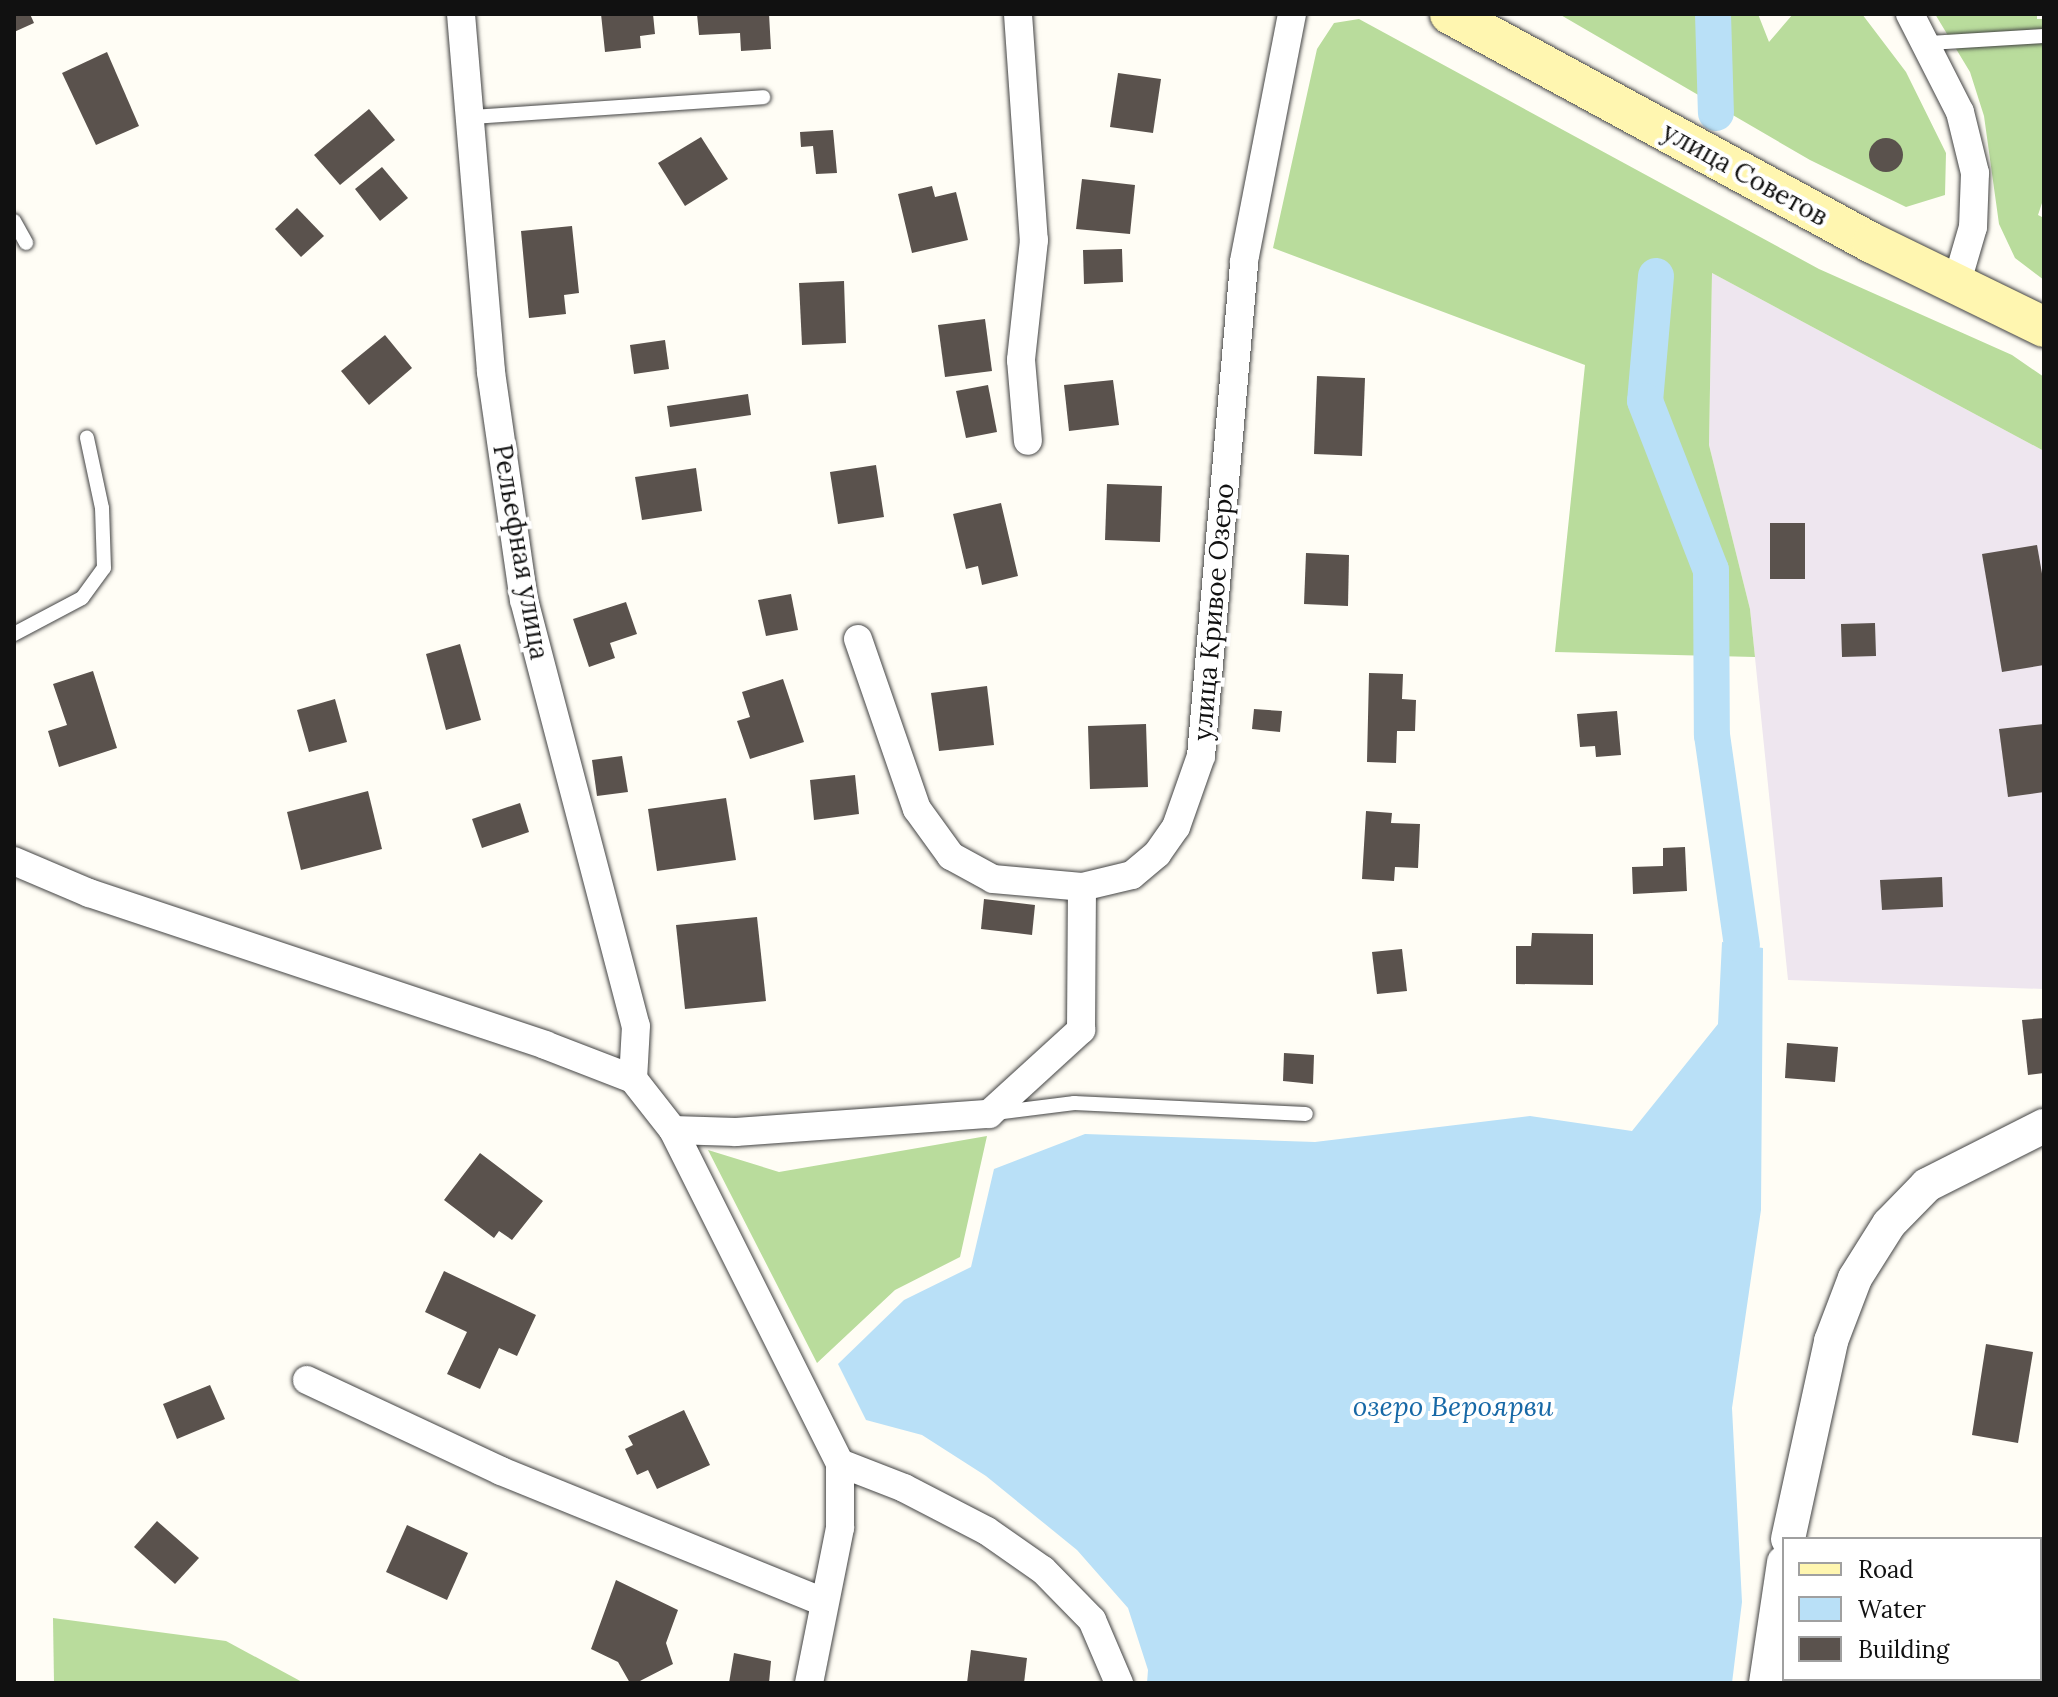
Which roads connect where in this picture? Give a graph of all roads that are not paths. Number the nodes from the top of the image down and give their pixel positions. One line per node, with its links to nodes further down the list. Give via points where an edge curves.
1 (461, 14): 9 (street, Рельефная улица)
2 (1018, 14): 15 (street, via 1034,240 1021,360)
3 (1292, 14): 19 (street, улица Кривое Озеро, via 1244,261 1201,756 1176,827 1157,854 1132,875)
4 (1450, 14): 12 (main road, улица Советов)
5 (1910, 14): 7 (street)
6 (2044, 36): 7 (lane)
7 (1929, 43): 12 (street, via 1960,112 1975,173 1973,227)
8 (763, 97): 9 (lane)
9 (472, 117): 20 (street, Рельефная улица, via 491,372 524,600 636,1026)
10 (14, 221): 11 (lane)
11 (26, 243)
12 (1956, 285): 13 (main road, улица Советов)
13 (2044, 327)
14 (87, 438): 16 (lane, via 102,508 104,568 82,598)
15 (1028, 441)
16 (14, 634)
17 (858, 639): 19 (street, улица Кривое Озеро, via 917,809 951,856 993,879)
18 (14, 861): 20 (street, via 89,893)
19 (1082, 887): 21 (street, via 1081,1030)
20 (633, 1079): 24 (street)
21 (989, 1114): 22 (lane, via 1074,1103); 24 (street, via 736,1132)
22 (1306, 1114)
23 (2044, 1126): 27 (street, via 1927,1185 1880,1238 1855,1278 1831,1341)
24 (673, 1130): 26 (street)
25 (307, 1380): 29 (street, via 501,1471)
26 (840, 1463): 29 (street, via 840,1528); 31 (street, via 904,1488 987,1531 1043,1570 1092,1620)
27 (1788, 1537)
28 (1782, 1575): 32 (street)
29 (823, 1602): 30 (street)
30 (809, 1683)
31 (1119, 1683)
32 (1766, 1683)

